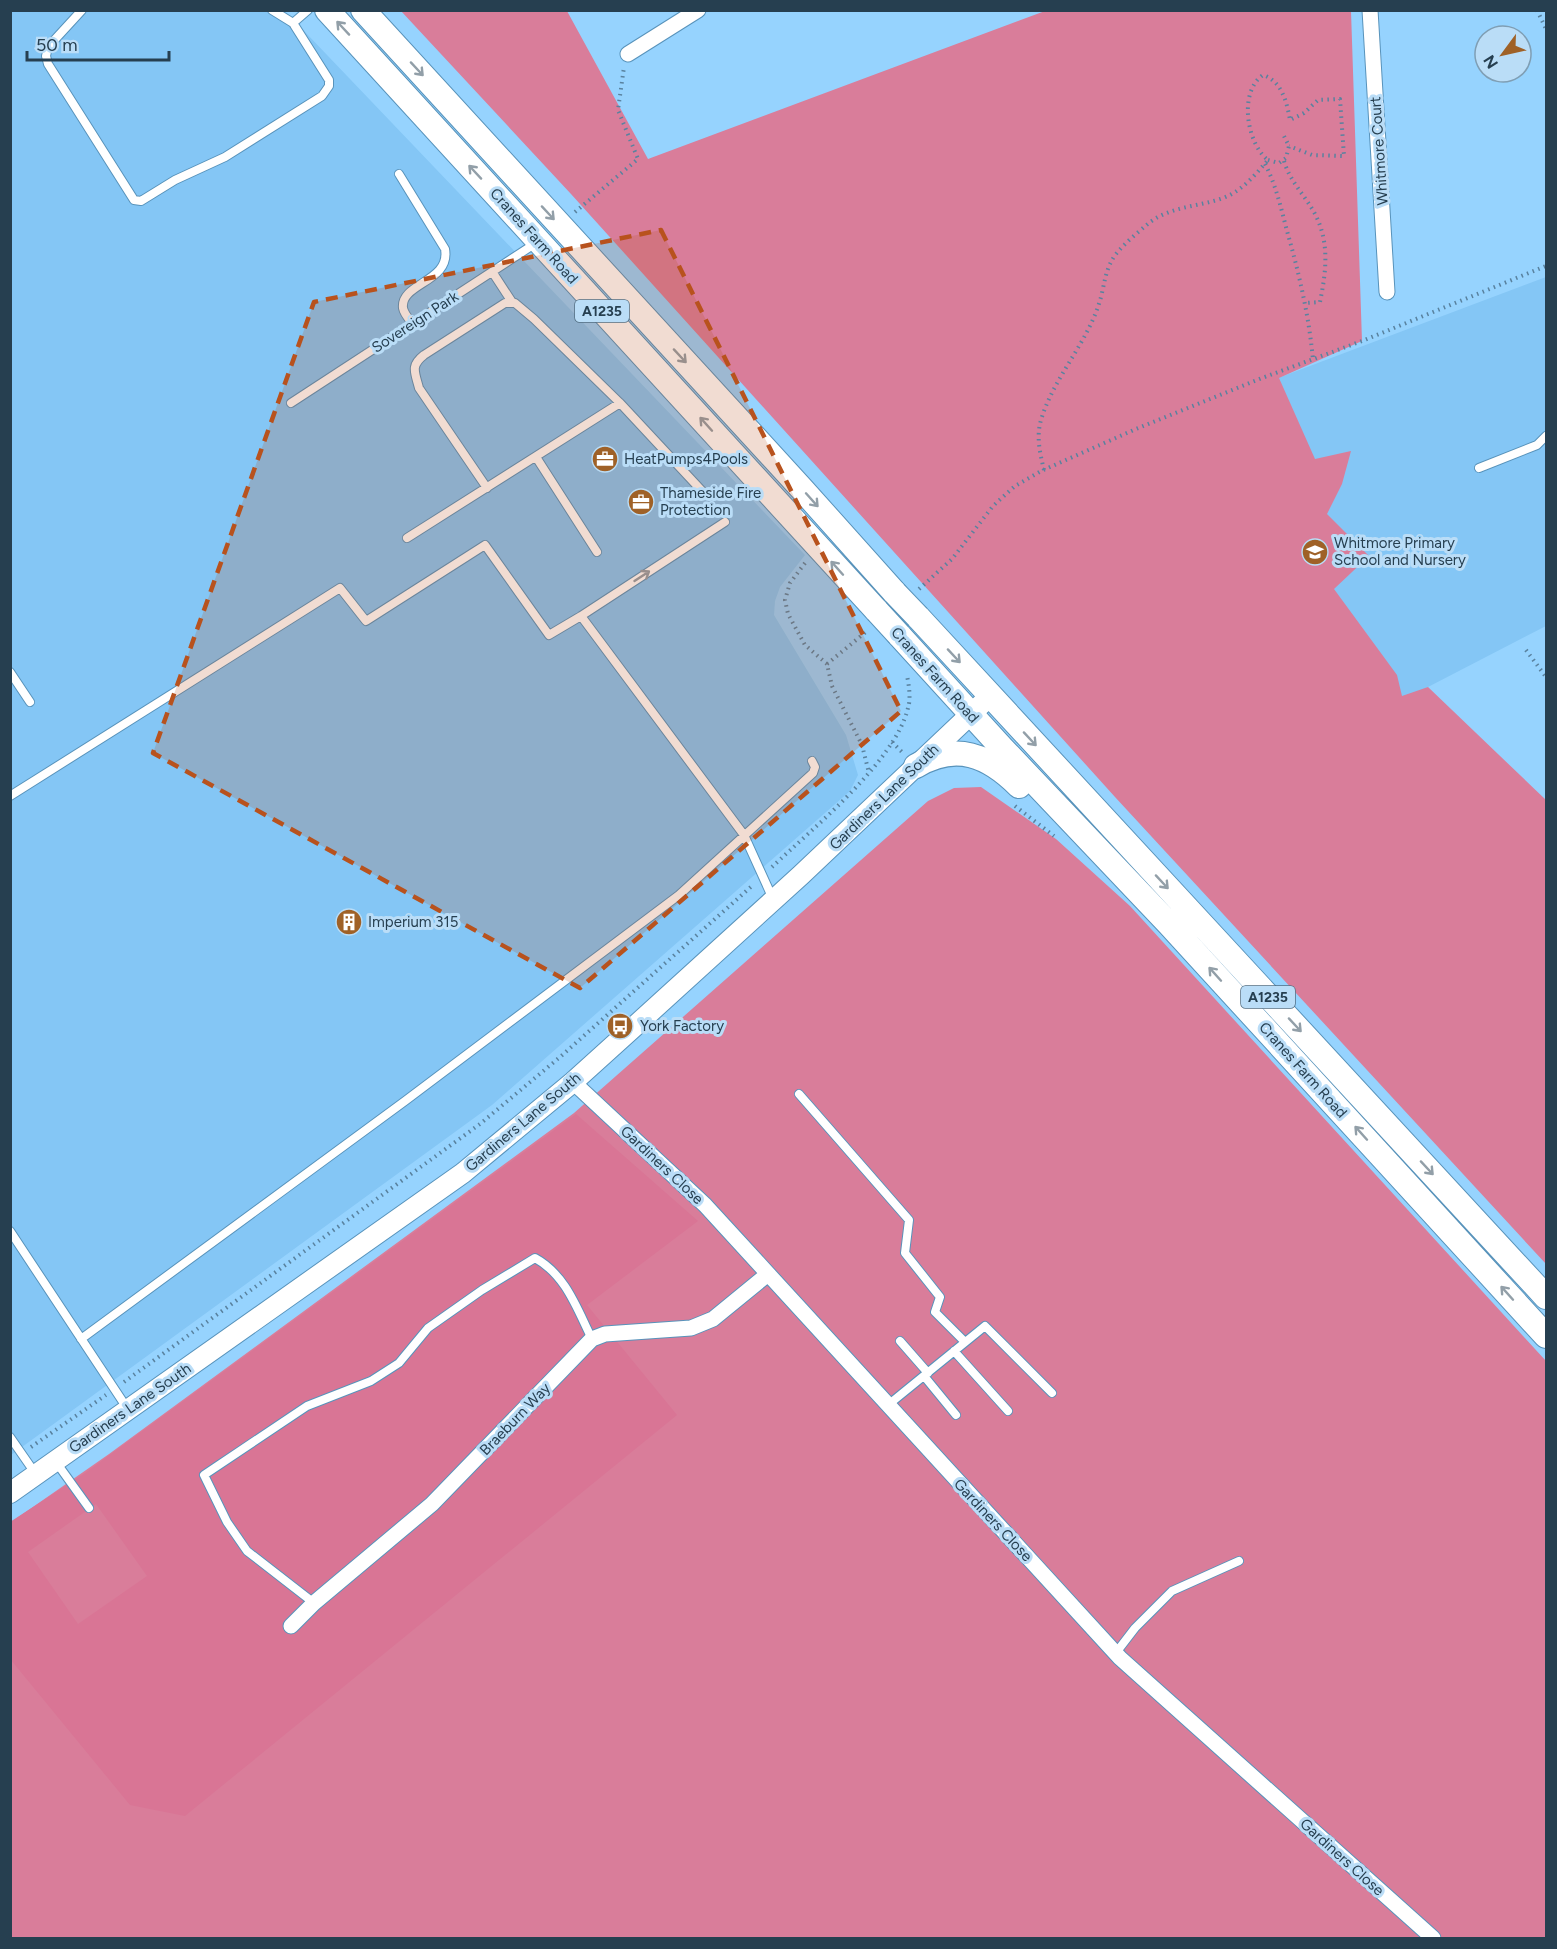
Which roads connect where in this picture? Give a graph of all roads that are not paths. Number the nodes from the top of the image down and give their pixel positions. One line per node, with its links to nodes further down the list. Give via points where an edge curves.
1 (82, 10): 8 (lane, via 48,47 48,64 134,200 141,201 225,157 322,96 329,80)
2 (272, 10): 8 (lane)
3 (308, 10): 8 (lane)
4 (327, 10): 11 (main road, Cranes Farm Road / A1235, one-way to 4)
5 (363, 10): 28 (main road, Cranes Farm Road / A1235, one-way to 28, bridge, via 904,593 918,617)
6 (698, 10): 9 (street)
7 (1370, 10): 13 (street, Whitmore Court)
8 (293, 22)
9 (626, 59)
10 (399, 174): 15 (lane, via 446,249 447,258 432,278 405,298 402,304)
11 (539, 241): 12 (lane, Sovereign Park); 30 (main road, Cranes Farm Road / A1235, one-way to 11, bridge, via 898,635 873,620)
12 (493, 273): 14 (lane); 15 (lane, Sovereign Park)
13 (1387, 292)
14 (512, 302): 17 (lane); 21 (lane, via 424,355 414,369 419,388)
15 (412, 324): 16 (lane, Sovereign Park)
16 (291, 402)
17 (620, 403): 19 (lane); 22 (lane)
18 (1546, 436): 20 (lane, via 1537,446)
19 (536, 458): 21 (lane); 25 (lane)
20 (1479, 468)
21 (487, 488): 24 (lane)
22 (702, 491)
23 (725, 522): 26 (lane, one-way to 23)
24 (407, 538)
25 (597, 552)
26 (581, 616): 33 (lane, via 549,635 484,545 366,621 340,588); 34 (lane)
27 (10, 672): 29 (lane)
28 (990, 696): 30 (street, Gardiners Lane South); 41 (main road, Cranes Farm Road / A1235, one-way to 41)
29 (30, 702)
30 (971, 714): 32 (street, Gardiners Lane South); 35 (main road, Cranes Farm Road / A1235)
31 (813, 761): 34 (lane, via 813,773)
32 (916, 766): 35 (main road, A1235, via 941,754 956,753 990,762); 36 (street, Gardiners Lane South)
33 (10, 796)
34 (744, 835): 36 (lane); 43 (lane, via 679,895)
35 (1119, 870): 42 (main road, Cranes Farm Road / A1235, one-way to 35)
36 (774, 900): 37 (street, Gardiners Lane South)
37 (573, 1082): 40 (street, Gardiners Close, via 705,1205); 51 (street, Gardiners Lane South, via 463,1173)
38 (799, 1094): 46 (lane, via 909,1220 905,1253 940,1297 935,1312)
39 (10, 1231): 43 (lane)
40 (768, 1274): 44 (street, via 713,1319 692,1328 605,1334); 50 (street, Gardiners Close)
41 (1546, 1298)
42 (1546, 1336)
43 (81, 1339): 51 (lane)
44 (592, 1339): 60 (street, Braeburn Way, via 432,1504); 60 (lane, via 565,1285 550,1266 535,1258 428,1328 399,1363 371,1381 307,1406 204,1475 227,1522 247,1551)
45 (900, 1341): 48 (lane)
46 (965, 1342): 47 (lane); 49 (lane, via 985,1326)
47 (954, 1351): 48 (lane); 52 (lane)
48 (926, 1374): 50 (lane); 53 (lane)
49 (1052, 1393)
50 (888, 1406): 62 (street, Gardiners Close)
51 (128, 1410): 55 (street, Gardiners Lane South)
52 (1008, 1411)
53 (956, 1415)
54 (10, 1437): 56 (lane)
55 (56, 1461): 56 (street, Gardiners Lane South); 58 (lane)
56 (36, 1475): 57 (street, Gardiners Lane South)
57 (10, 1493)
58 (89, 1508)
59 (1239, 1561): 62 (lane, via 1172,1591)
60 (314, 1603): 61 (street, Braeburn Way)
61 (291, 1626)
62 (1115, 1654): 63 (street, Gardiners Close)
63 (1433, 1938)

